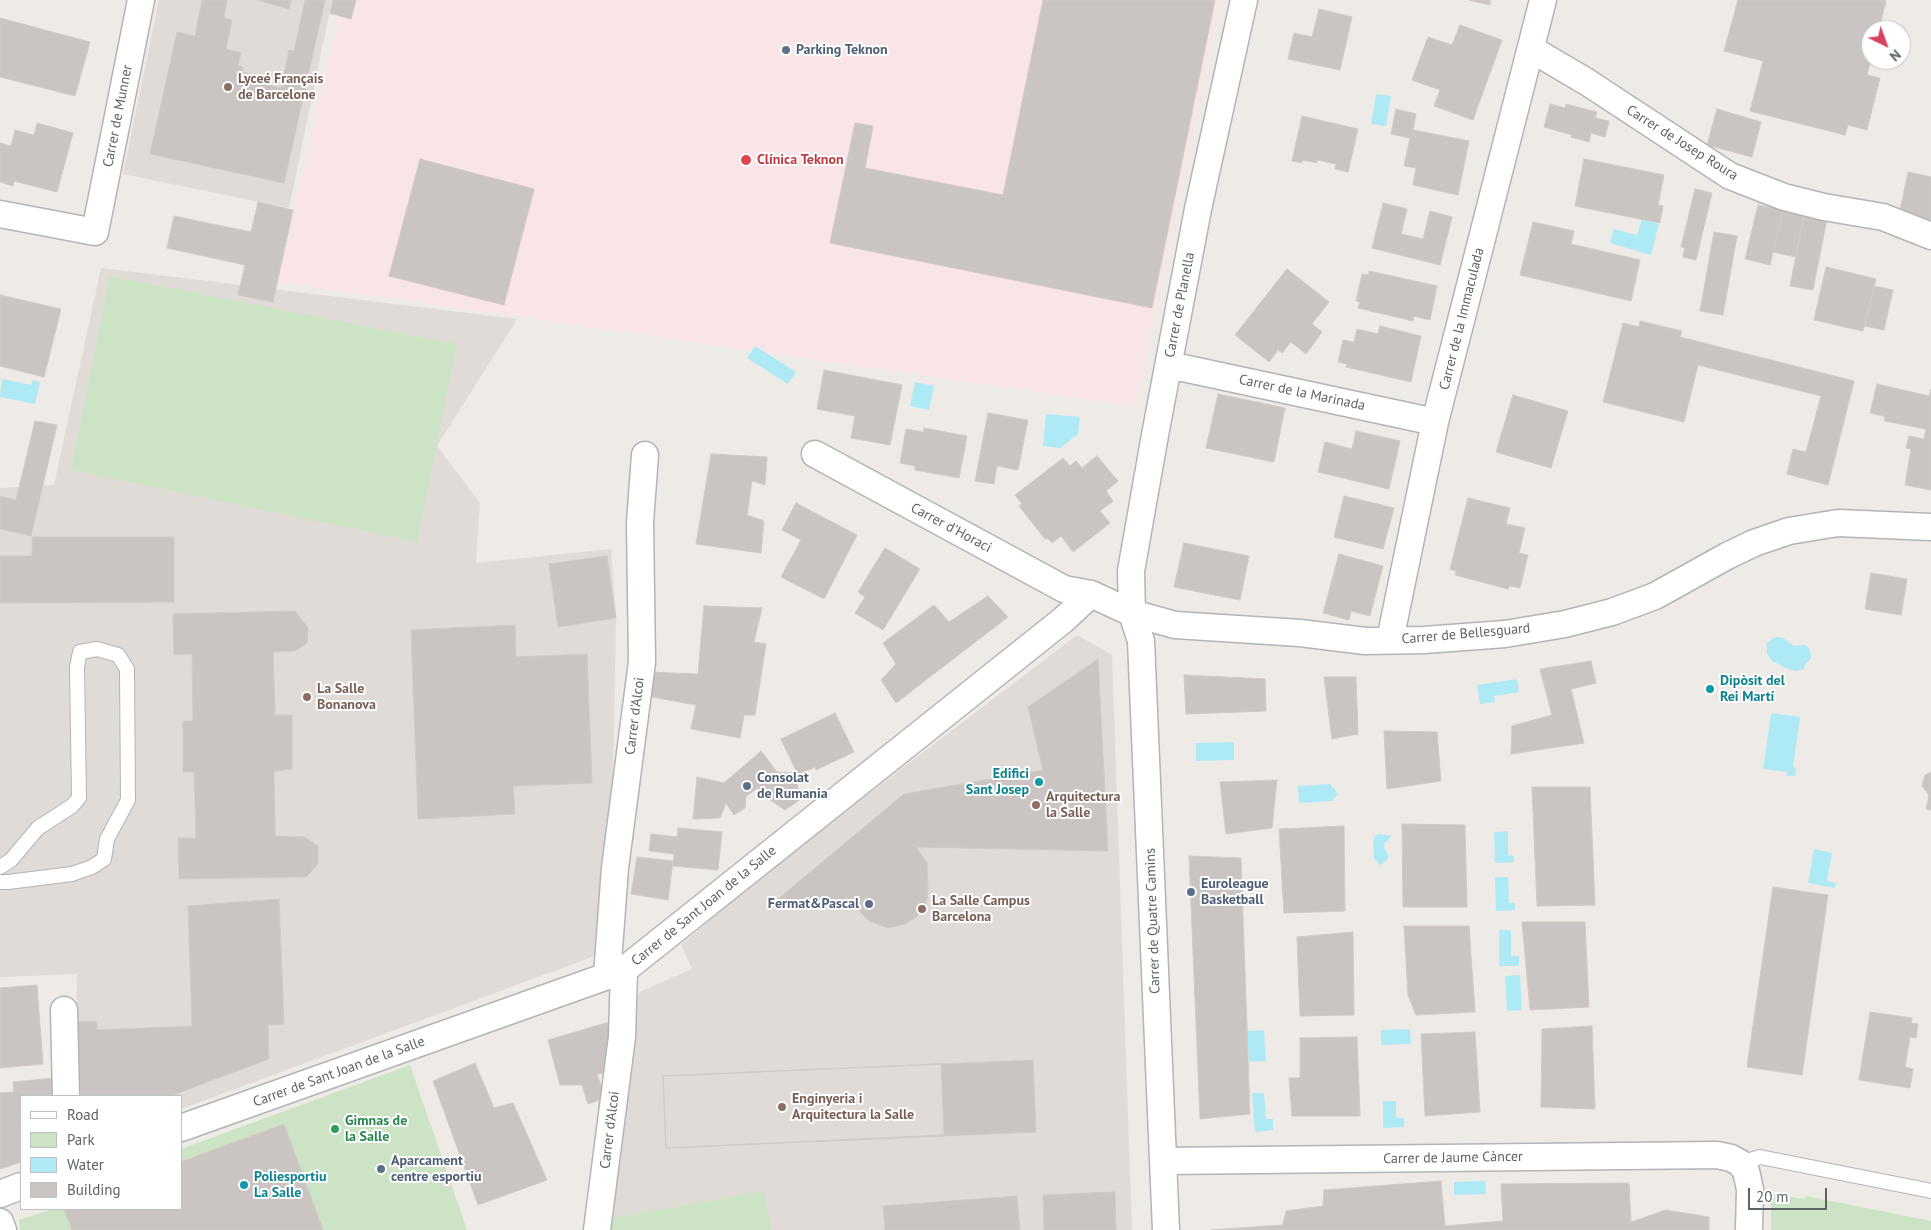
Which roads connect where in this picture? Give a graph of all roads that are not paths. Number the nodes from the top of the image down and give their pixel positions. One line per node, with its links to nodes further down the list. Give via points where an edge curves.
1 (141, 0): 5 (street, Carrer de Munner, via 95,232)
2 (1244, 0): 7 (street, Carrer de Planella, via 1198,209)
3 (1543, 0): 4 (street, Carrer de la Immaculada)
4 (1531, 49): 6 (street, Carrer de Josep Roura, via 1730,176 1784,197 1883,217); 8 (street, Carrer de la Immaculada)
5 (0, 214)
6 (1931, 236)
7 (1168, 368): 8 (street, Carrer de la Marinada, via 1183,368); 13 (street, Carrer de Planella, via 1131,571)
8 (1435, 422): 14 (street, Carrer de la Immaculada)
9 (815, 454): 12 (street, Carrer d'Horaci, via 1064,589)
10 (646, 455): 17 (street, Carrer d'Alcoi, via 640,522 642,662 615,868)
11 (1931, 527): 14 (street, Carrer de Bellesguard, via 1838,523 1789,531 1754,543 1655,596 1612,612 1505,634)
12 (1091, 594): 13 (street); 17 (street, Carrer de Sant Joan de la Salle, via 1063,620)
13 (1132, 613): 14 (street, Carrer de Bellesguard, via 1175,625 1300,633 1365,641); 21 (street, Carrer de Quatre Camins, via 1141,641)
14 (1390, 640)
15 (0, 867): 16 (lane, via 11,860 38,828 79,798 77,667 80,652 96,649 118,655 127,669 128,800 107,839 104,859 72,874)
16 (0, 882)
17 (616, 973): 20 (street, Carrer de Sant Joan de la Salle); 28 (street, Carrer d'Alcoi, via 622,1037)
18 (64, 1010): 19 (street)
19 (66, 1095)
20 (182, 1128)
21 (1164, 1161): 22 (street, Carrer de Jaume Càncer, via 1717,1155); 29 (street, Carrer de Quatre Camins)
22 (1740, 1164): 24 (lane, via 1760,1157); 30 (street, via 1746,1171 1750,1189)
23 (20, 1186): 25 (street)
24 (1931, 1191)
25 (0, 1194)
26 (0, 1222): 27 (street)
27 (3, 1230)
28 (597, 1230)
29 (1166, 1230)
30 (1749, 1230)

